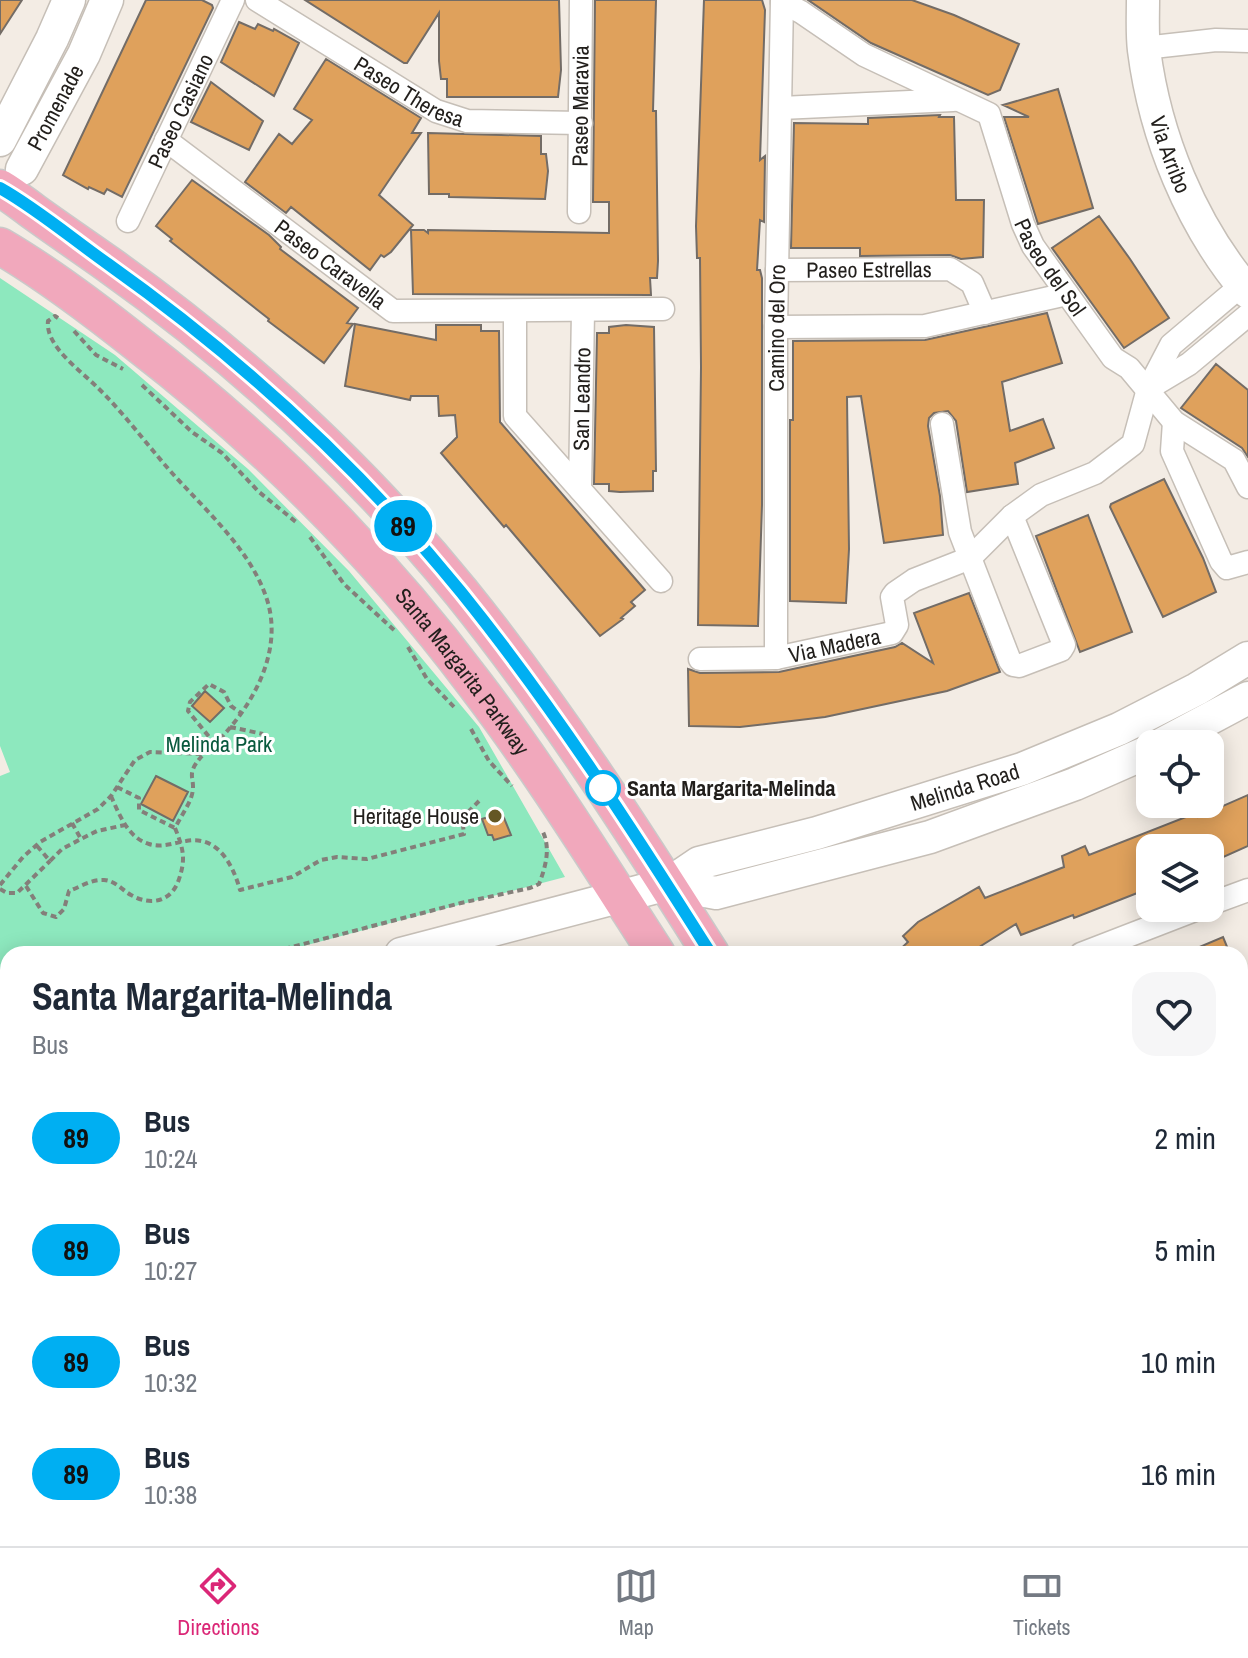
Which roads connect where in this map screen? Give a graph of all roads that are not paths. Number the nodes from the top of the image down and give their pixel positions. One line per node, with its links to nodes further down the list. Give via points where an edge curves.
1 (69, 0): 9 (main road, Promenade)
2 (107, 0): 12 (main road, Promenade)
3 (233, 0): 17 (street, Paseo Casiano)
4 (257, 0): 8 (street, Paseo Theresa)
5 (581, 0): 15 (street, Paseo Maravia)
6 (1143, 0): 11 (main road, Via Arribo)
7 (782, 1): 13 (street, Paseo del Sol, via 864,55); 14 (street, Camino del Oro)
8 (288, 8): 15 (street, Paseo Theresa, via 451,118)
9 (52, 39): 12 (main road); 16 (main road, Promenade)
10 (1248, 41): 11 (street)
11 (1144, 48): 24 (main road, Via Arribo, via 1159,123 1182,185)
12 (84, 54): 18 (main road, Promenade)
13 (958, 100): 14 (street); 23 (street, Paseo del Sol, via 989,114 1023,224)
14 (781, 108): 22 (street, Camino del Oro)
15 (581, 123): 19 (street, Paseo Maravia)
16 (0, 140)
17 (166, 140): 20 (street, Paseo Casiano); 26 (street, Paseo Caravella, via 393,311)
18 (8, 190): 45 (main road, Santa Margarita Parkway, via 202,335 298,418 375,495 501,643)
19 (579, 212)
20 (128, 221)
21 (0, 246): 47 (main road, Santa Margarita Parkway, via 97,312 199,392 345,531 475,683)
22 (777, 270): 28 (street, Paseo Estrellas, via 950,269 972,283); 29 (street, Camino del Oro)
23 (1067, 294): 28 (street); 30 (street, Paseo del Sol, via 1108,352)
24 (1246, 297): 30 (street, Via Madera, via 1171,345)
25 (663, 309): 27 (street, Paseo Caravella)
26 (515, 311): 27 (street, Paseo Caravella); 34 (street, San Leandro, via 515,416)
27 (583, 311): 34 (street, San Leandro)
28 (985, 313): 29 (street, via 925,326)
29 (776, 327): 39 (street, Camino del Oro)
30 (1148, 389): 31 (street, Paseo del Sol); 35 (street, Via Madera, via 1133,444 1095,473 1041,495)
31 (1174, 422): 33 (street, Paseo del Sol, via 1234,460); 37 (street, via 1172,451 1221,561 1227,568)
32 (942, 424): 36 (street, via 960,532)
33 (1248, 487)
34 (580, 489): 38 (street, San Leandro)
35 (1012, 516): 36 (street, Via Madera); 36 (street, via 1064,645 1061,650 1013,665)
36 (970, 558): 39 (street, Via Madera, via 895,593 897,625 892,633)
37 (1248, 562)
38 (661, 581)
39 (776, 658): 41 (street, Via Madera)
40 (1248, 658): 45 (main road, Melinda Road, via 1119,729 1022,769 817,833 699,863)
41 (700, 659)
42 (1248, 698): 43 (main road)
43 (1188, 730)
44 (1136, 757): 45 (main road, Melinda Road, via 930,837 716,893)
45 (668, 884): 47 (main road, Melinda Road); 52 (main road, Santa Margarita Parkway)
46 (1248, 890): 48 (street)
47 (621, 897): 50 (main road, Melinda Road); 51 (main road, Santa Margarita Parkway)
48 (1224, 899)
49 (1164, 922): 53 (street)
50 (432, 946)
51 (652, 946)
52 (706, 946)
53 (1102, 946)

